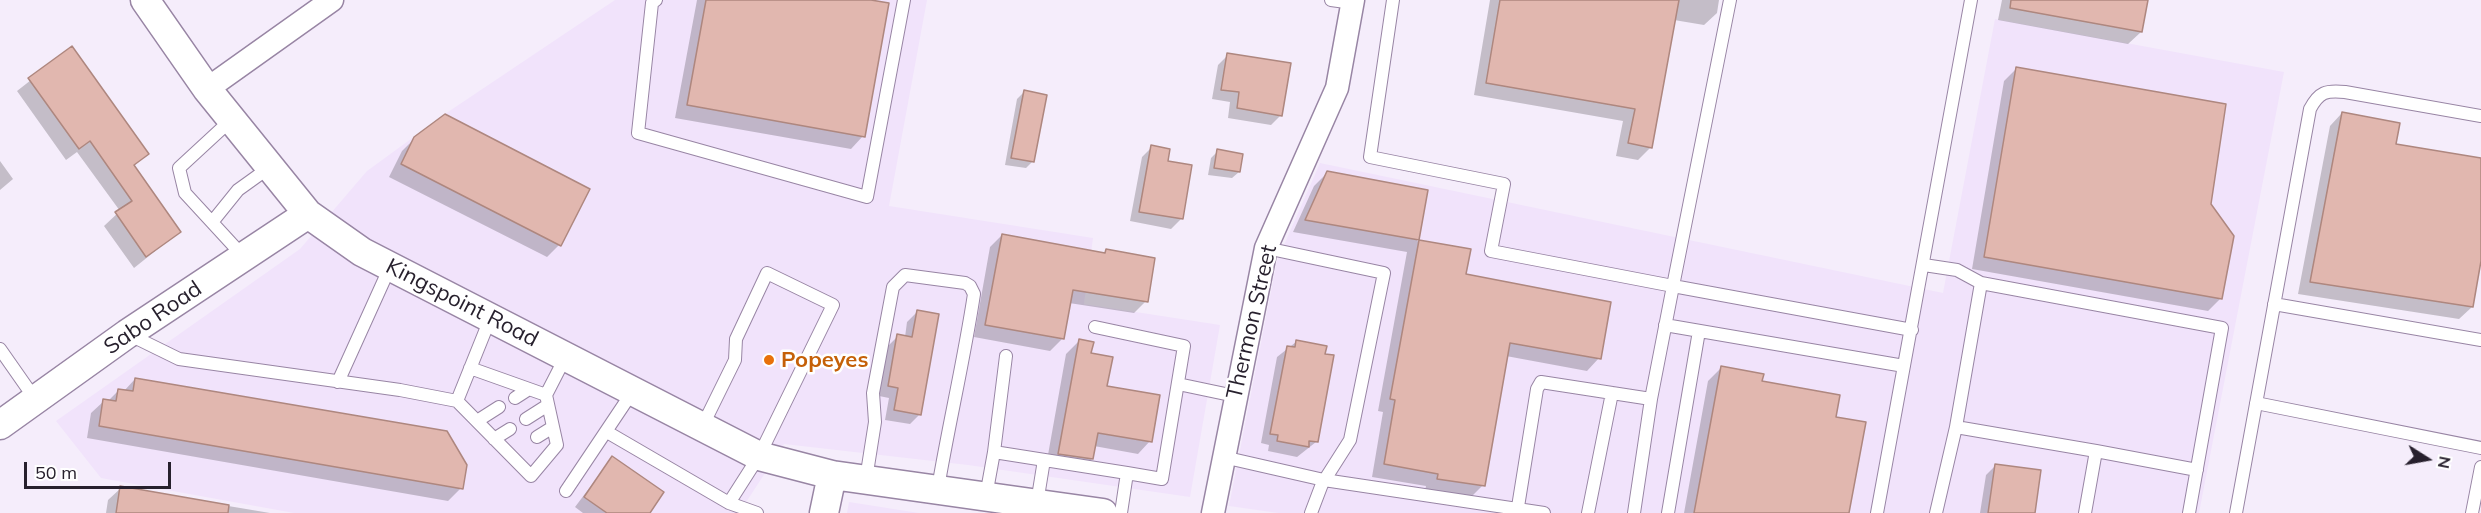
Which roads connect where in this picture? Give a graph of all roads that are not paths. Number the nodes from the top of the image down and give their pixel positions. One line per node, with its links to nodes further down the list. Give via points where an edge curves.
1 (145, 0): 9 (street, Kingspoint Road)
2 (332, 0): 9 (street)
3 (656, 0): 4 (lane, via 652,3 638,133 867,198)
4 (904, 0)
5 (1393, 0): 20 (lane, via 1370,156 1504,184 1491,251)
6 (1730, 0): 20 (lane)
7 (1971, 0): 17 (lane)
8 (1346, 1): 15 (street, Thermon Street, via 1337,88)
9 (207, 89): 11 (street, Kingspoint Road)
10 (2481, 117): 21 (lane, via 2345,92 2327,90 2317,96 2310,110)
11 (231, 120): 12 (street, Kingspoint Road); 14 (lane, via 179,168 185,193)
12 (270, 167): 13 (street, Kingspoint Road); 14 (lane, via 238,190)
13 (308, 214): 16 (street, Sabo Road); 18 (street, Kingspoint Road)
14 (213, 221): 16 (lane)
15 (1266, 248): 39 (street, Thermon Street); 70 (lane, via 1384,273 1350,440)
16 (243, 256): 27 (street, Sabo Road)
17 (1924, 265): 19 (lane, via 1957,270); 25 (lane)
18 (390, 267): 22 (street, Kingspoint Road); 34 (lane)
19 (1981, 283): 52 (lane); 66 (lane, via 2222,328)
20 (1673, 286): 23 (lane); 25 (lane)
21 (2274, 304): 28 (lane); 45 (lane)
22 (489, 319): 30 (street, Kingspoint Road); 33 (lane)
23 (1665, 325): 26 (lane); 42 (lane)
24 (1095, 327): 35 (lane, via 1184,346)
25 (1912, 330): 32 (lane)
26 (1699, 331): 32 (lane); 86 (lane)
27 (127, 334): 34 (lane, via 179,359); 41 (street, Sabo Road)
28 (2481, 340)
29 (0, 349): 41 (lane)
30 (566, 355): 37 (street, Kingspoint Road); 43 (lane)
31 (1006, 356): 60 (lane)
32 (1904, 366): 87 (lane)
33 (470, 368): 36 (lane); 44 (lane)
34 (338, 382): 44 (lane)
35 (1178, 384): 39 (lane); 67 (lane, via 1162,478)
36 (529, 389): 40 (lane); 43 (lane)
37 (633, 391): 51 (street, Kingspoint Road); 54 (lane)
38 (1612, 393): 42 (lane); 76 (lane, via 1541,382); 84 (lane)
39 (1235, 396): 63 (street, Thermon Street)
40 (515, 398)
41 (35, 399): 49 (street, Sabo Road)
42 (1651, 399): 85 (lane)
43 (547, 400): 47 (lane); 50 (lane)
44 (457, 401): 48 (lane)
45 (2256, 403): 58 (lane); 91 (lane)
46 (499, 407): 48 (lane)
47 (526, 419)
48 (477, 421): 56 (lane)
49 (0, 425)
50 (553, 427): 55 (lane); 61 (lane, via 557,445 531,476)
51 (702, 427): 62 (street, Kingspoint Road); 62 (lane, via 735,360 736,339 767,273 833,305)
52 (1956, 427): 59 (lane); 88 (lane)
53 (510, 429): 56 (lane)
54 (607, 432): 72 (lane); 74 (lane)
55 (537, 437)
56 (494, 439): 61 (lane)
57 (522, 447): 61 (lane)
58 (2481, 448)
59 (2096, 451): 66 (lane); 89 (lane)
60 (994, 452): 64 (lane); 73 (lane)
61 (510, 455)
62 (759, 456): 68 (street, Kingspoint Road); 74 (lane)
63 (1223, 457): 70 (lane); 81 (street, Thermon Street)
64 (1044, 460): 67 (lane); 75 (lane)
65 (2481, 467): 92 (lane)
66 (2197, 470): 90 (lane)
67 (1127, 473): 80 (lane)
68 (832, 475): 69 (street, Kingspoint Road); 79 (street)
69 (866, 479): 71 (street, Kingspoint Road); 71 (lane, via 875,422 873,393 886,322 893,287 905,275 964,283 974,294 960,386)
70 (1324, 480): 76 (lane); 82 (lane)
71 (938, 488): 73 (street, Kingspoint Road)
72 (566, 491)
73 (986, 495): 75 (street, Kingspoint Road)
74 (729, 503): 78 (lane)
75 (1036, 503): 77 (street, Kingspoint Road)
76 (1517, 511): 83 (lane)
77 (1093, 512)
78 (757, 513)
79 (824, 513)
80 (1121, 513)
81 (1213, 513)
82 (1311, 513)
83 (1544, 513)
84 (1588, 513)
85 (1634, 513)
86 (1668, 513)
87 (1877, 513)
88 (1936, 513)
89 (2085, 513)
90 (2189, 513)
91 (2236, 513)
92 (2472, 513)

